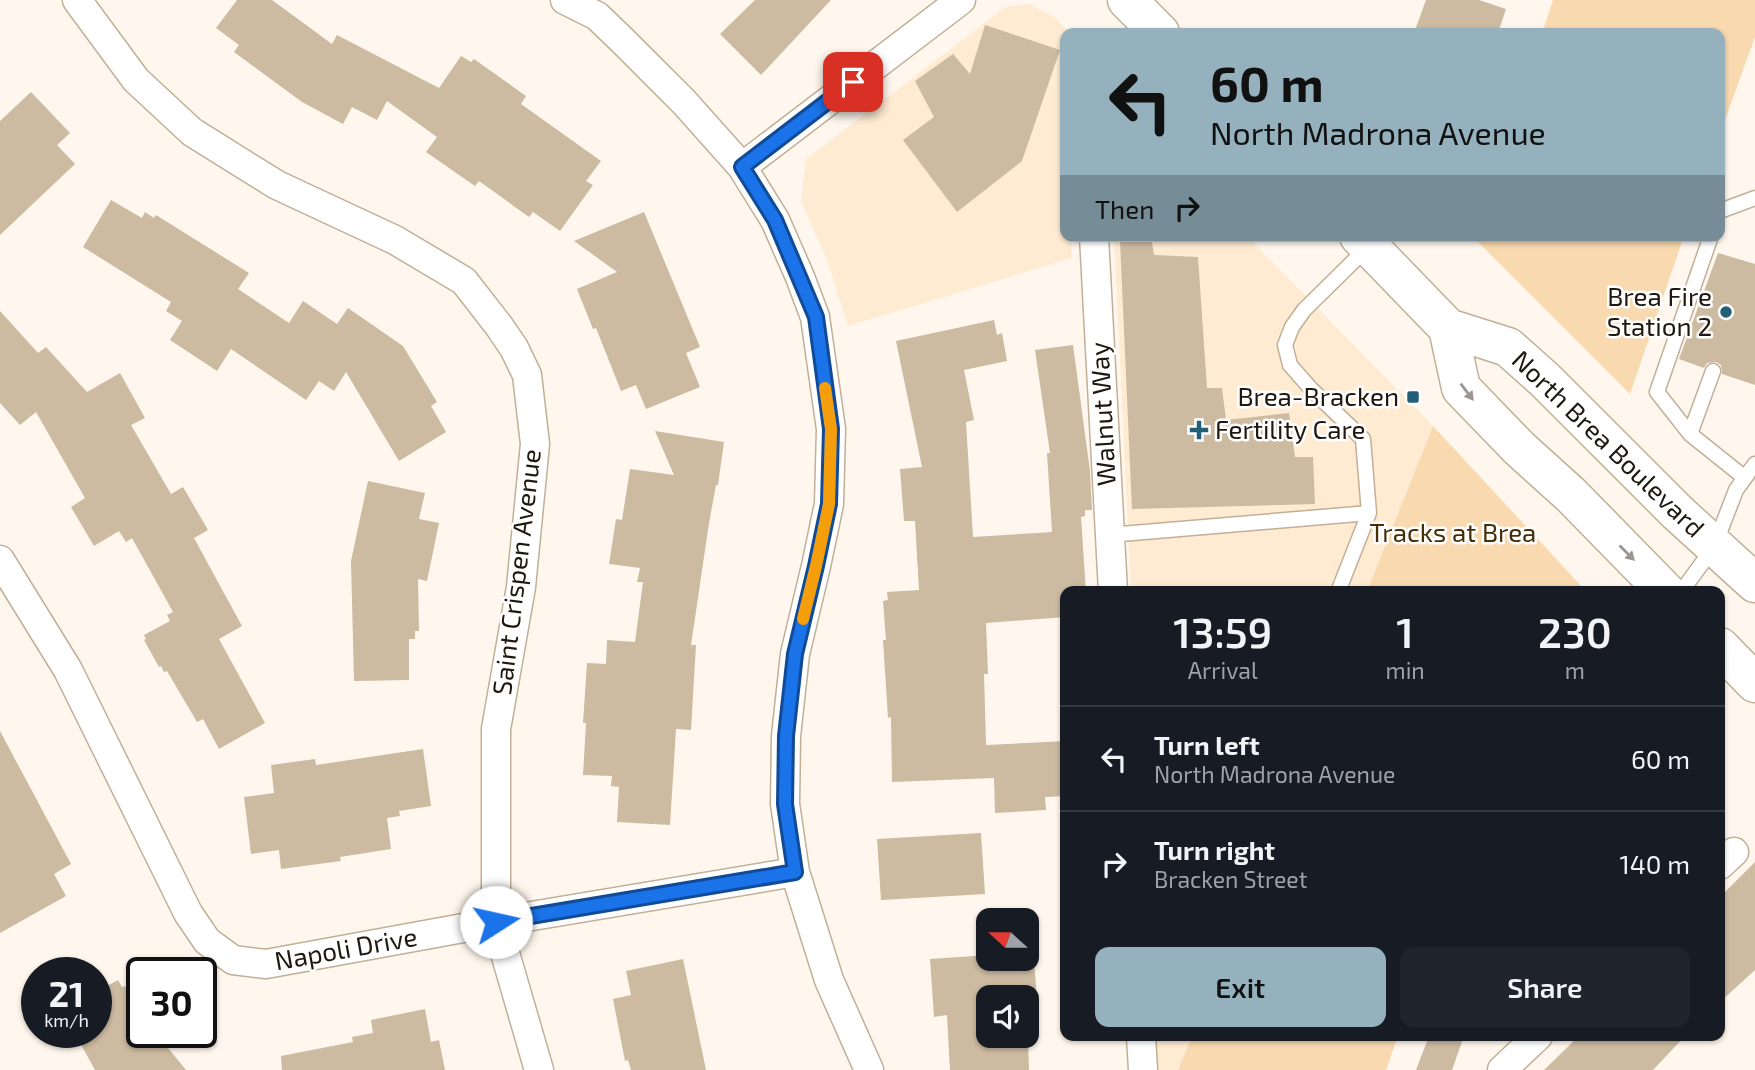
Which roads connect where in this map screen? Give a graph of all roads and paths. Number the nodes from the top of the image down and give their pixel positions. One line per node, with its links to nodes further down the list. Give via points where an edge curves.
1 (77, 0): 28 (street, Saint Crispen Avenue, via 136,80 192,132 277,185 395,240 464,281 514,348 527,375 535,444 521,587 496,729)
2 (565, 0): 4 (street, via 597,16)
3 (961, 0): 4 (street)
4 (742, 167): 27 (street, via 775,220 816,317 831,429 829,504 795,654 786,736 785,804)
5 (1755, 198): 6 (lane)
6 (1725, 209)
7 (1094, 242): 17 (street, Walnut Way)
8 (1363, 242): 16 (lane, via 1304,310 1285,345 1290,365 1363,439)
9 (1365, 242): 11 (main road, North Brea Boulevard)
10 (1709, 242): 13 (lane, via 1657,392)
11 (1448, 328): 18 (main road, North Brea Boulevard, via 1508,347); 23 (main road, one-way to 23, via 1461,388)
12 (1713, 371): 13 (lane)
13 (1690, 434): 15 (lane)
14 (1755, 464): 15 (lane)
15 (1745, 478): 18 (lane)
16 (1368, 513): 17 (lane); 22 (lane)
17 (1110, 535): 21 (street, Walnut Way)
18 (1714, 547): 20 (main road, North Brea Boulevard); 24 (lane)
19 (0, 559): 28 (street, Napoli Drive, via 68,670 188,913 207,941 233,960 266,964)
20 (1755, 583)
21 (1112, 586)
22 (1340, 586)
23 (1660, 586)
24 (1685, 586)
25 (1725, 652): 26 (main road)
26 (1755, 683)
27 (795, 872): 28 (street, Napoli Drive); 32 (street, via 829,980)
28 (496, 922): 31 (street, Saint Crispen Avenue)
29 (1141, 1041): 33 (street)
30 (1533, 1041): 34 (street)
31 (538, 1070)
32 (869, 1070)
33 (1143, 1070)
34 (1502, 1070)

